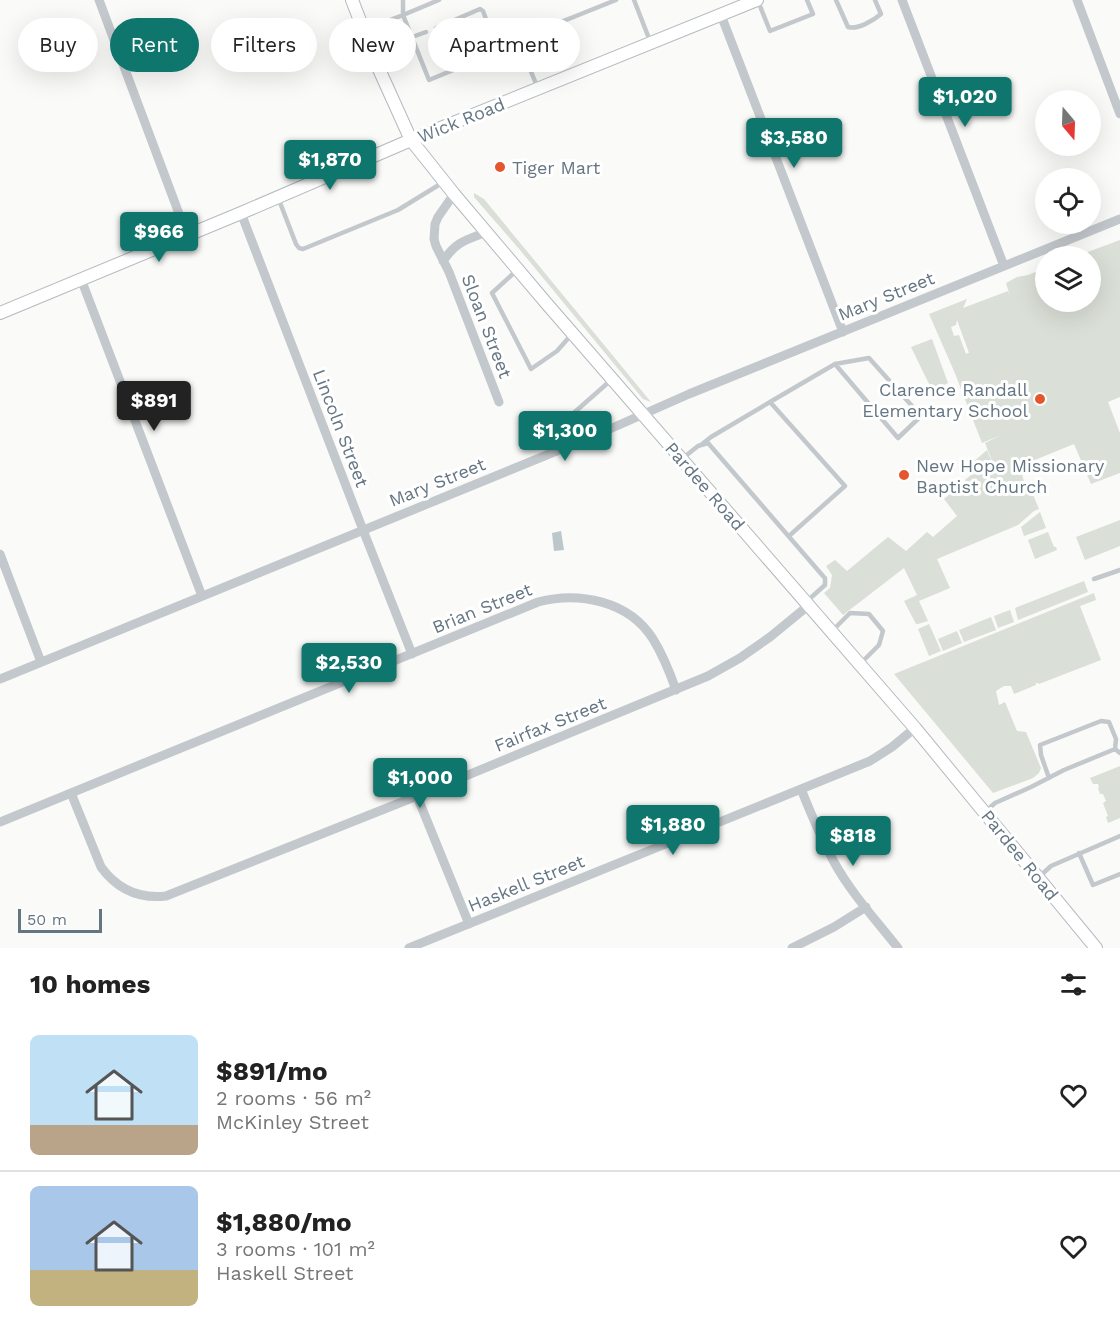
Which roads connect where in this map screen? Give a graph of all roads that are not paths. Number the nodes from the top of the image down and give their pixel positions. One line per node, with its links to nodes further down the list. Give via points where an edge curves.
1 (99, 0): 37 (street)
2 (352, 0): 15 (main road, Pardee Road)
3 (403, 0): 13 (lane)
4 (439, 0): 13 (lane)
5 (616, 0): 20 (lane)
6 (634, 0): 23 (lane)
7 (757, 0): 8 (lane, via 770,31 813,14); 14 (main road, Wick Road)
8 (807, 0)
9 (837, 0): 10 (lane, via 848,27 853,28 881,14)
10 (875, 0)
11 (902, 0): 39 (street)
12 (1077, 0): 29 (street)
13 (404, 15): 16 (lane); 17 (lane)
14 (721, 15): 23 (main road, Wick Road); 43 (street)
15 (359, 18)
16 (396, 18)
17 (405, 18)
18 (459, 18): 19 (lane, via 480,9)
19 (485, 18)
20 (571, 18)
21 (426, 32): 22 (lane)
22 (416, 36)
23 (651, 43): 28 (main road, Wick Road)
24 (416, 47): 26 (lane, via 429,80)
25 (380, 72): 30 (main road, Pardee Road)
26 (449, 72)
27 (531, 72): 28 (lane)
28 (538, 89): 30 (main road, Wick Road)
29 (1120, 114)
30 (411, 140): 31 (main road, Pardee Road); 33 (main road, Wick Road)
31 (444, 181): 32 (main road, Pardee Road); 33 (lane, via 398,210 303,249 296,244)
32 (454, 194): 36 (main road, Pardee Road); 38 (street, Sloan Street, via 438,217 434,232)
33 (278, 197): 34 (main road, Wick Road)
34 (241, 213): 37 (main road, Wick Road); 53 (street, Lincoln Street)
35 (1120, 219): 39 (street, Mary Street)
36 (487, 232): 38 (street, Sloan Street, via 460,243); 40 (main road, Pardee Road)
37 (187, 235): 41 (main road, Wick Road)
38 (444, 261): 47 (street, Sloan Street)
39 (1004, 266): 43 (street, Mary Street)
40 (518, 269): 44 (main road, Pardee Road); 44 (lane, via 492,293 531,369)
41 (81, 279): 42 (main road, Wick Road); 58 (street)
42 (0, 313)
43 (843, 332): 49 (street, Mary Street)
44 (573, 334): 46 (main road, Pardee Road)
45 (836, 364): 45 (lane, via 869,358 921,416 898,438); 48 (lane)
46 (612, 379): 49 (main road, Pardee Road); 51 (lane, via 560,425)
47 (499, 402)
48 (770, 402): 50 (lane); 54 (lane, via 845,486)
49 (643, 414): 51 (street, Mary Street); 52 (main road, Pardee Road)
50 (701, 445): 52 (lane); 54 (lane, via 711,446)
51 (568, 446): 53 (street, Mary Street)
52 (681, 459): 59 (main road, Pardee Road)
53 (363, 530): 58 (street, Mary Street); 61 (street, Lincoln Street)
54 (789, 536): 59 (lane, via 825,578 825,585)
55 (0, 554): 62 (street)
56 (1120, 570): 57 (lane)
57 (1094, 579)
58 (202, 596): 62 (street, Mary Street)
59 (807, 603): 60 (main road, Pardee Road); 65 (street, Fairfax Street, via 740,658)
60 (832, 631): 63 (main road, Pardee Road); 63 (lane, via 850,613 869,614 883,631 879,645)
61 (412, 654): 65 (street, Brian Street, via 538,602 584,598 615,607 644,628 661,654); 71 (street, Brian Street)
62 (41, 662): 64 (street, Mary Street)
63 (860, 664): 66 (main road, Pardee Road)
64 (0, 679)
65 (675, 690): 72 (street, Fairfax Street)
66 (915, 728): 70 (street, Haskell Street, via 870,761); 73 (main road, Pardee Road)
67 (1115, 749): 68 (lane); 69 (lane); 69 (lane, via 1116,739 1109,722 1101,721 1040,745)
68 (1120, 753)
69 (1049, 778): 73 (lane, via 995,803)
70 (801, 789): 79 (street, via 835,864); 80 (street, Haskell Street)
71 (71, 793): 72 (street, Fairfax Street, via 107,875 129,892 156,898 175,894); 74 (street, Brian Street)
72 (417, 796): 80 (street)
73 (985, 812): 78 (main road, Pardee Road)
74 (0, 822)
75 (1120, 836): 76 (lane)
76 (1079, 854): 77 (lane, via 1093,885); 78 (lane, via 1051,866)
77 (1120, 873)
78 (1039, 878): 84 (main road, Pardee Road)
79 (866, 907): 82 (street); 83 (street)
80 (469, 924): 81 (street, Haskell Street)
81 (409, 948)
82 (792, 948)
83 (898, 948)
84 (1096, 948)

